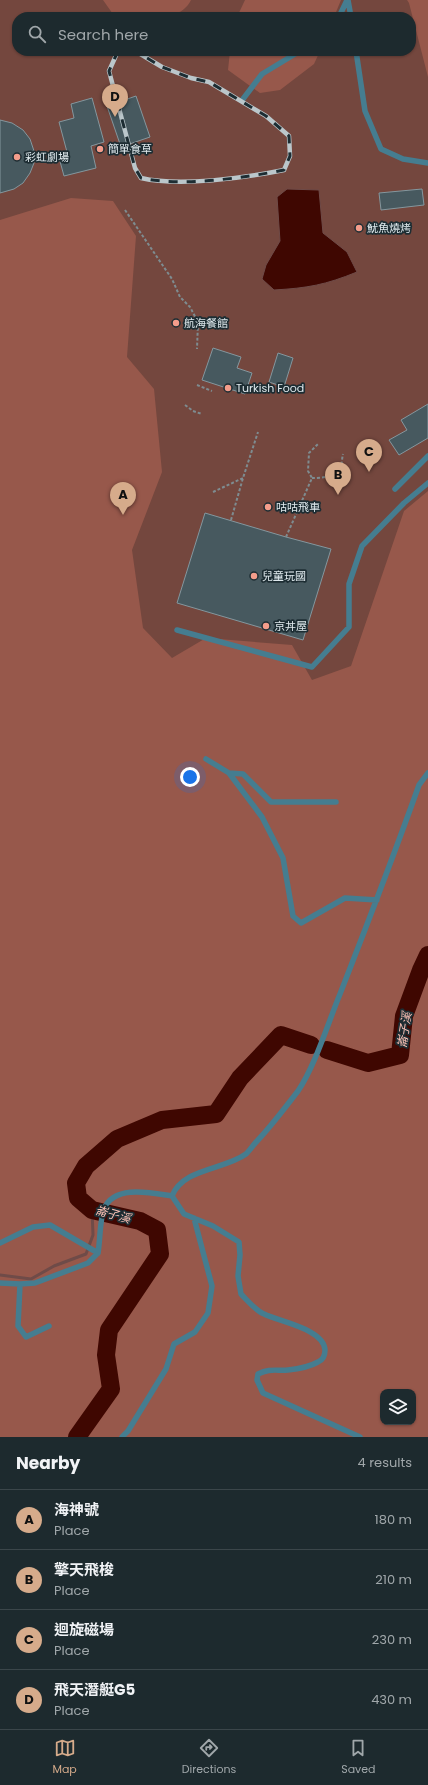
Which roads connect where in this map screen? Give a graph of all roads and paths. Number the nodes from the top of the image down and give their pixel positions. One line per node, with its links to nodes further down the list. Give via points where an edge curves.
1 (347, 0): 2 (lane); 3 (lane)
2 (341, 12)
3 (350, 12)
4 (292, 56): 6 (lane, via 262,74)
5 (357, 56): 7 (lane, via 365,111 381,149 402,159)
6 (243, 99)
7 (428, 163)
8 (125, 210): 9 (path, via 198,322)
9 (197, 349)
10 (197, 386): 11 (path)
11 (212, 391)
12 (185, 405): 13 (path)
13 (202, 414)
14 (258, 432): 18 (path)
15 (318, 444): 19 (path, via 309,453 307,464)
16 (343, 454): 19 (path, via 341,467 333,474 323,478)
17 (428, 456): 21 (lane)
18 (242, 478): 22 (path); 23 (path)
19 (312, 478): 24 (path)
20 (428, 484): 25 (lane, via 404,503 362,546 349,584 349,627 312,667)
21 (395, 490)
22 (213, 492)
23 (231, 520)
24 (286, 537)
25 (177, 630)
26 (206, 760): 27 (lane)
27 (230, 773): 29 (lane, via 243,774 271,802); 30 (lane, via 262,816 283,858 292,916 301,923 345,898)
28 (428, 774): 30 (lane, via 419,785)
29 (336, 802)
30 (377, 900): 31 (lane, via 316,1055 299,1089 246,1154 197,1173 180,1183)
31 (172, 1196): 32 (lane, via 184,1214); 34 (lane, via 141,1191 115,1196 104,1209)
32 (194, 1218): 38 (lane, via 212,1286 208,1313 195,1332 174,1344 166,1369); 39 (lane, via 239,1242 238,1276 241,1294 262,1314 307,1331 324,1344 325,1354 320,1362 293,1369 268,1369 258,1374 257,1380 263,1392)
33 (0, 1243): 34 (lane, via 33,1227 50,1225)
34 (98, 1253): 36 (lane, via 88,1263 68,1271 35,1283)
35 (0, 1283): 36 (lane)
36 (20, 1284): 37 (lane, via 18,1326 26,1337)
37 (49, 1326)
38 (122, 1437)
39 (360, 1437)

